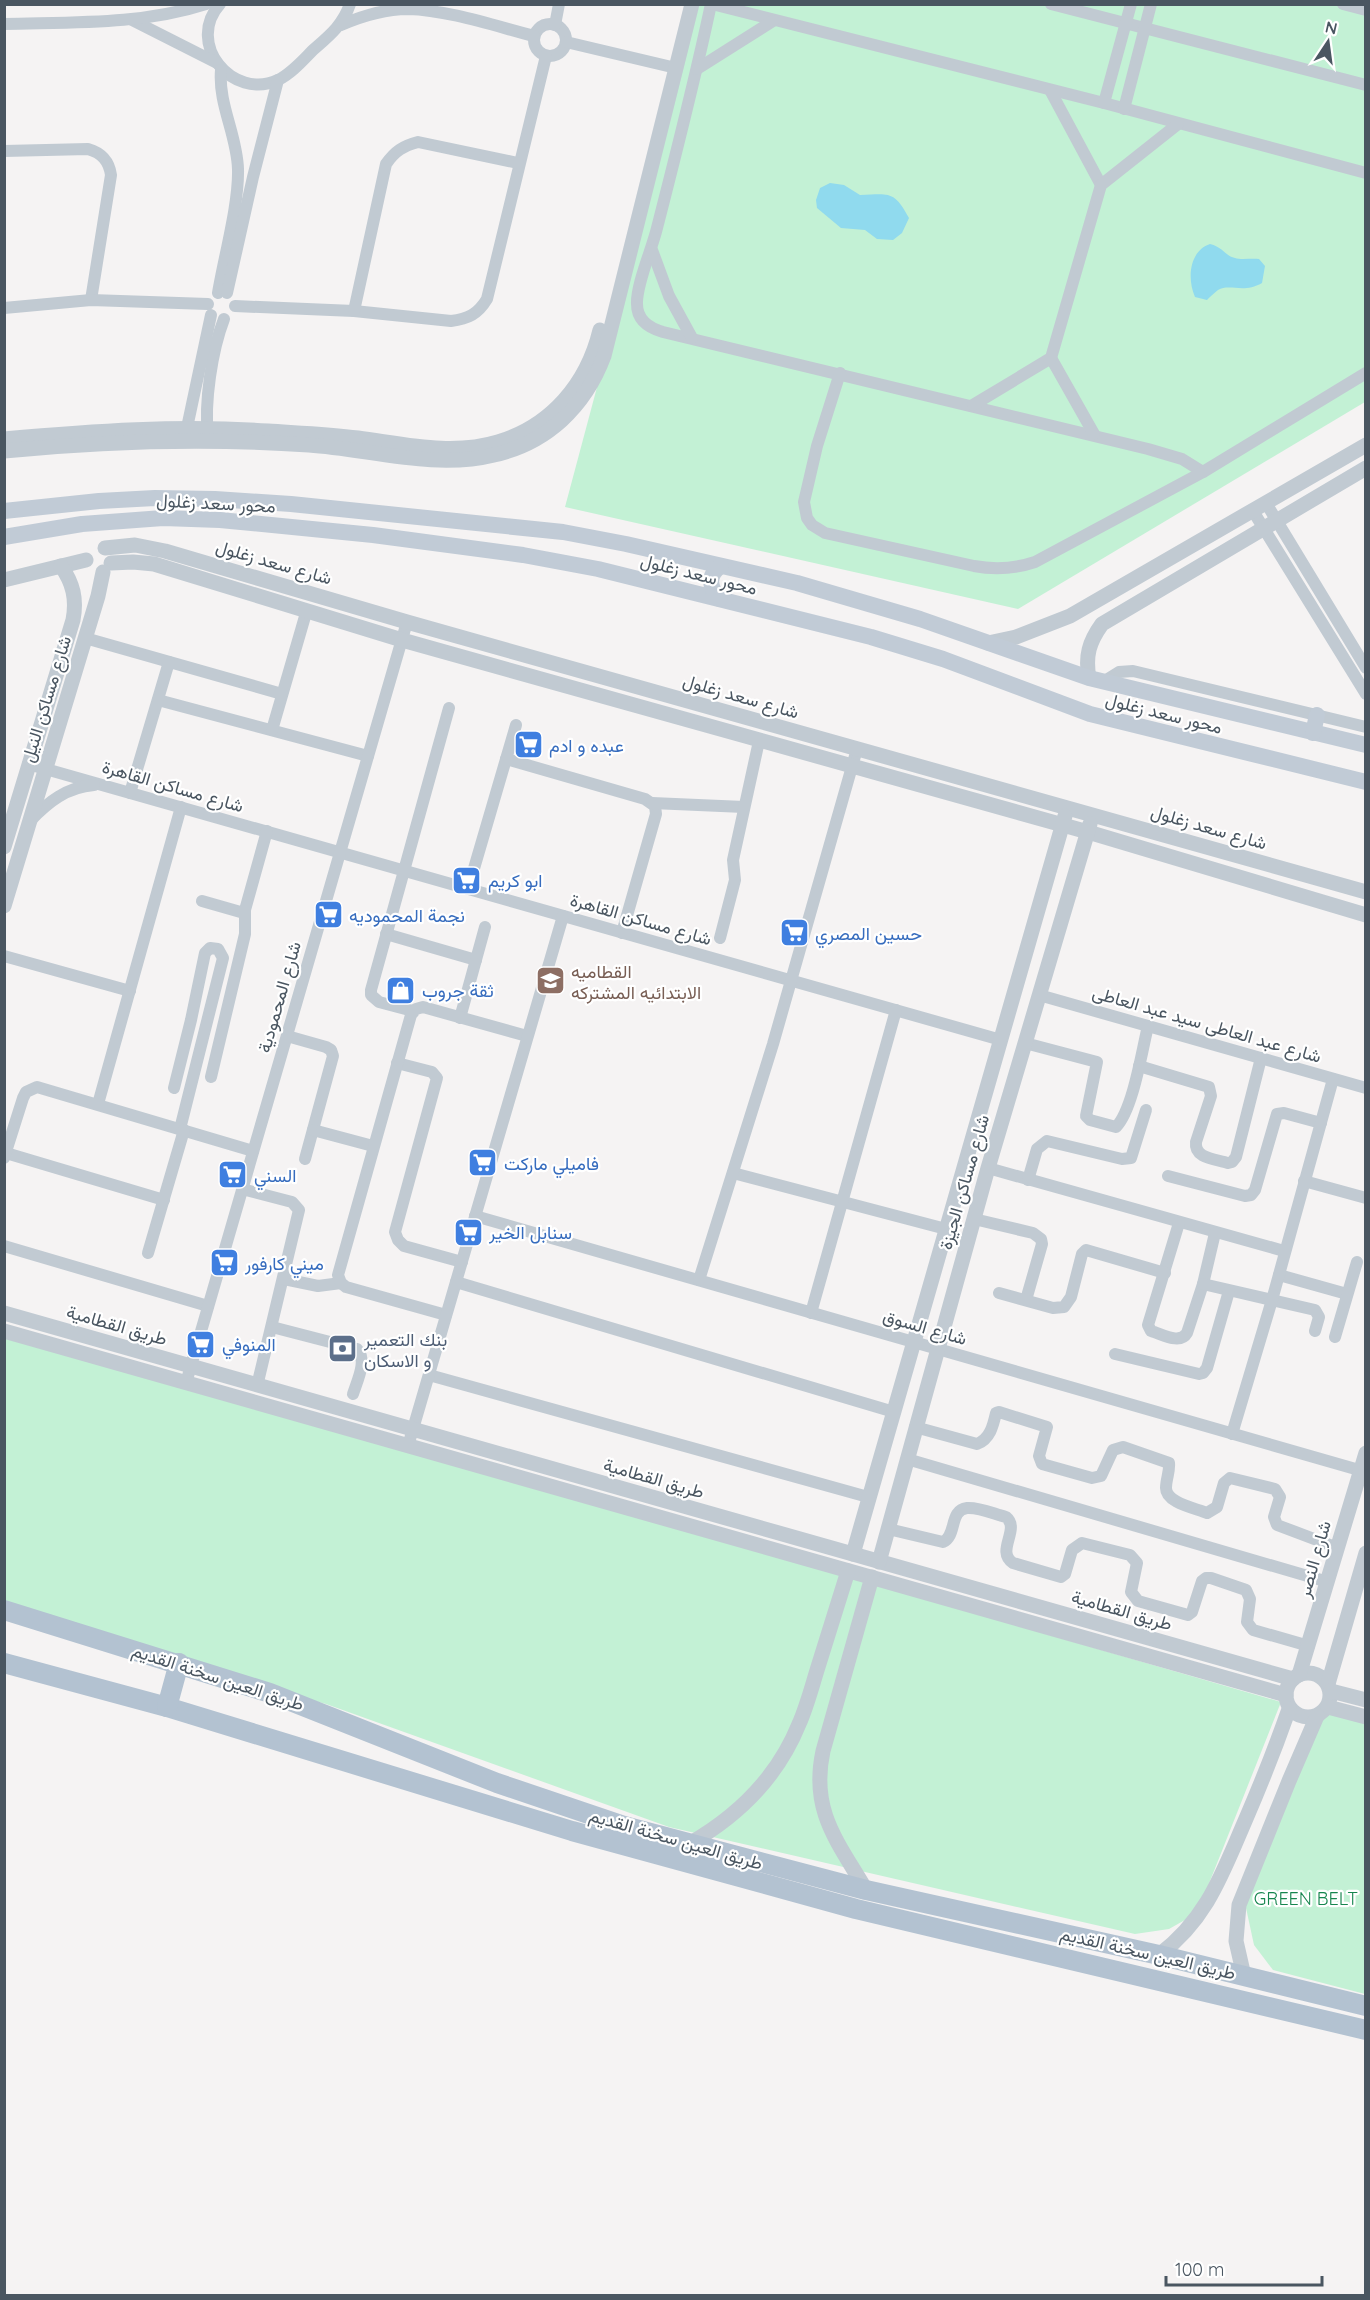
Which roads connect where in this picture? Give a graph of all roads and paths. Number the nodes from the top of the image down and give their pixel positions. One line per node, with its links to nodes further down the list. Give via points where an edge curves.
1 (206, 4): 14 (street)
2 (220, 4): 24 (street, via 208,28 208,43)
3 (350, 4): 18 (street)
4 (559, 4): 19 (street)
5 (682, 4): 25 (street)
6 (692, 4): 25 (street)
7 (711, 4): 15 (street); 26 (street)
8 (1051, 4): 17 (street)
9 (1131, 4): 17 (street)
10 (1151, 4): 20 (street)
11 (1343, 4): 13 (street)
12 (423, 7): 18 (street, via 383,11); 21 (street)
13 (1365, 10)
14 (132, 20): 16 (street); 24 (street)
15 (772, 21): 26 (street); 29 (street)
16 (4, 24)
17 (1126, 24): 20 (street); 30 (street)
18 (340, 25): 27 (street)
19 (555, 25): 21 (street, via 544,25); 22 (street, via 563,30)
20 (1144, 28): 28 (street); 31 (street)
21 (534, 36): 23 (street, via 535,46)
22 (566, 42): 23 (street, via 561,53); 25 (street)
23 (546, 56): 34 (street)
24 (219, 67): 27 (street, via 248,84); 38 (street, via 238,172)
25 (671, 68): 51 (street, via 597,343 578,384 547,417 509,438 466,449 336,436)
26 (697, 69): 37 (street)
27 (278, 80): 38 (street)
28 (1365, 85)
29 (1050, 90): 30 (street); 36 (street)
30 (1104, 103): 31 (street)
31 (1124, 109): 32 (street)
32 (1178, 124): 35 (street); 36 (street)
33 (4, 151): 39 (street, via 88,149 107,161 111,175)
34 (518, 164): 43 (street, via 487,299 481,308 472,316 451,321); 43 (street, via 418,142 393,153 382,177)
35 (1365, 173)
36 (1101, 185): 46 (street)
37 (652, 250): 45 (street, via 669,296); 45 (street, via 637,297 639,316 653,329)
38 (223, 293): 40 (street, via 232,296); 42 (street, via 211,297)
39 (91, 300): 41 (street); 42 (street)
40 (235, 306): 43 (street); 44 (street)
41 (4, 308)
42 (209, 310): 44 (street, via 217,319); 50 (street)
43 (354, 311)
44 (224, 319): 51 (street, via 209,390)
45 (692, 338): 47 (street)
46 (1051, 358): 49 (street); 52 (street)
47 (840, 373): 49 (street); 57 (street, via 804,502 807,518 825,533 974,566 1011,568 1035,562)
48 (1365, 373): 57 (street)
49 (973, 405): 52 (street)
50 (186, 434): 51 (street); 53 (street, via 79,433); 55 (street)
51 (208, 434)
52 (1094, 434): 57 (street, via 1174,456)
53 (4, 439)
54 (1365, 445): 58 (street)
55 (4, 451)
56 (1365, 468): 60 (street)
57 (1203, 472)
58 (1260, 507): 60 (street); 71 (street)
59 (4, 511): 66 (main road, محور سعد زغلول, via 155,498 291,504 563,532)
60 (1270, 525): 74 (street); 79 (street); 82 (street)
61 (4, 537): 70 (main road, محور سعد زغلول, via 123,520 220,520 524,555)
62 (105, 548): 63 (street, via 92,549); 64 (street, شارع سعد زغلول, via 145,547); 67 (street, via 111,555)
63 (86, 560): 65 (street); 67 (street, via 91,570)
64 (195, 560): 68 (street); 73 (street, شارع سعد زغلول)
65 (61, 566): 69 (street); 95 (street, شارع مساكن النيل, via 73,587 75,612)
66 (721, 566): 70 (main road, via 711,582); 77 (main road, محور سعد زغلول, via 859,600)
67 (107, 568): 68 (street, شارع سعد زغلول, via 143,563); 75 (street, شارع مساكن النيل)
68 (190, 576): 72 (street, شارع سعد زغلول)
69 (4, 580)
70 (720, 599): 98 (main road, محور سعد زغلول, via 907,648 1102,717)
71 (1085, 607): 74 (street); 77 (street, via 1046,627)
72 (306, 612): 76 (street, شارع سعد زغلول); 81 (street)
73 (407, 622): 76 (street, شارع المحمودية); 92 (street, شارع سعد زغلول)
74 (1102, 624): 80 (street, via 1086,661)
75 (85, 638): 78 (street); 97 (street, شارع مساكن النيل)
76 (402, 640): 90 (street, شارع سعد زغلول); 93 (street, شارع المحمودية)
77 (988, 643): 80 (main road, محور سعد زغلول)
78 (169, 662): 81 (street); 83 (street)
79 (1365, 668)
80 (1096, 680): 85 (street, via 1133,671); 89 (main road, محور سعد زغلول)
81 (282, 694): 88 (street)
82 (1365, 694)
83 (158, 700): 88 (street); 100 (street)
84 (449, 708): 112 (street)
85 (1317, 715): 87 (street); 89 (main road)
86 (516, 724): 94 (street)
87 (1365, 727)
88 (272, 730): 93 (street)
89 (1313, 733): 91 (main road, محور سعد زغلول)
90 (759, 741): 96 (street, شارع سعد زغلول); 103 (street)
91 (1365, 745)
92 (857, 749): 96 (street); 104 (street, شارع سعد زغلول)
93 (368, 756): 111 (street, شارع المحمودية)
94 (506, 759): 101 (street); 113 (street)
95 (28, 764): 97 (street, شارع مساكن القاهرة); 110 (street, شارع مساكن النيل)
96 (852, 766): 107 (street, شارع سعد زغلول); 126 (street)
97 (45, 769): 99 (street, شارع مساكن القاهرة); 106 (street, شارع مساكن النيل)
98 (1365, 782)
99 (100, 784): 100 (street, شارع مساكن القاهرة); 106 (street, via 66,792 46,804)
100 (130, 793): 102 (street, شارع مساكن القاهرة)
101 (652, 803): 103 (street); 121 (street, via 656,814)
102 (181, 807): 108 (street, شارع مساكن القاهرة); 127 (street)
103 (744, 807): 123 (street, via 733,860 735,880)
104 (1068, 807): 105 (street, شارع سعد زغلول); 107 (street, شارع مساكن الجيزة)
105 (1093, 814): 109 (street, شارع مساكن الجيزة); 114 (street, شارع سعد زغلول)
106 (29, 822): 116 (street, شارع مساكن النيل)
107 (1062, 825): 109 (street, شارع سعد زغلول); 137 (street, شارع مساكن الجيزة)
108 (267, 831): 111 (street, شارع مساكن القاهرة); 117 (street)
109 (1088, 832): 118 (street, شارع سعد زغلول); 128 (street, شارع مساكن الجيزة)
110 (4, 847)
111 (340, 852): 112 (street, شارع مساكن القاهرة); 135 (street, شارع المحمودية)
112 (403, 870): 113 (street, شارع مساكن القاهرة); 122 (street)
113 (468, 889): 119 (street, شارع مساكن القاهرة)
114 (1365, 892)
115 (202, 902): 117 (street)
116 (4, 906)
117 (244, 913): 142 (street, via 245,934)
118 (1365, 915)
119 (562, 916): 121 (street, شارع مساكن القاهرة); 136 (street)
120 (485, 927): 125 (street)
121 (622, 933): 126 (street, شارع مساكن القاهرة)
122 (386, 934): 125 (street); 130 (street, via 371,995 379,1002)
123 (720, 938)
124 (4, 956): 127 (street)
125 (476, 960): 131 (street)
126 (790, 980): 129 (street, شارع مساكن القاهرة); 156 (street)
127 (129, 990): 146 (street)
128 (1039, 995): 134 (street, شارع عبد العاطى سيد عبد العاطى); 138 (street, شارع مساكن الجيزة)
129 (896, 1010): 137 (street, شارع مساكن القاهرة); 163 (street)
130 (413, 1011): 131 (street, via 423,1007); 140 (street)
131 (460, 1018): 136 (street)
132 (191, 1020): 133 (street); 133 (street, via 205,953 218,948 223,958); 144 (street)
133 (206, 1025): 149 (street)
134 (1148, 1026): 139 (street, شارع عبد العاطى سيد عبد العاطى); 141 (street)
135 (287, 1036): 150 (street, via 326,1047 333,1053); 152 (street, شارع المحمودية)
136 (527, 1036): 164 (street)
137 (1001, 1040): 167 (street, شارع مساكن الجيزة)
138 (1025, 1043): 141 (street, via 1097,1062 1086,1116 1114,1128 1121,1122); 155 (street, شارع مساكن الجيزة)
139 (1261, 1058): 141 (street, via 1236,1157 1228,1163 1199,1155 1195,1149 1209,1087); 143 (street, شارع عبد العاطى سيد عبد العاطى)
140 (398, 1063): 151 (street); 172 (street, via 432,1072 437,1078 396,1236 404,1246)
141 (1139, 1066)
142 (211, 1077)
143 (1333, 1079): 145 (street, شارع عبد العاطى سيد عبد العاطى); 148 (street)
144 (174, 1088)
145 (1365, 1088)
146 (98, 1104): 149 (street); 153 (street, via 43,1087 31,1088 23,1098)
147 (1146, 1110): 158 (street, via 1131,1158 1047,1141 1037,1149)
148 (1322, 1123): 157 (street, via 1276,1114 1251,1195); 159 (street)
149 (182, 1129): 152 (street); 162 (street)
150 (313, 1130): 151 (street); 154 (street)
151 (374, 1146): 179 (street, via 338,1271)
152 (253, 1151): 160 (street, شارع المحمودية)
153 (5, 1155): 162 (street)
154 (305, 1159)
155 (988, 1168): 158 (street); 165 (street, شارع مساكن الجيزة)
156 (733, 1173): 163 (street); 177 (street)
157 (1168, 1176)
158 (1028, 1180): 166 (street)
159 (1304, 1181): 161 (street); 170 (street)
160 (242, 1189): 176 (street, via 292,1202 299,1210); 186 (street, شارع المحمودية)
161 (1365, 1198)
162 (164, 1200): 171 (street)
163 (843, 1200): 167 (street); 188 (street)
164 (475, 1216): 172 (street); 177 (street, شارع السوق)
165 (974, 1219): 184 (street, via 1033,1233 1041,1239); 195 (street, شارع مساكن الجيزة)
166 (1179, 1223): 168 (street); 174 (street)
167 (946, 1229): 194 (street, شارع مساكن الجيزة)
168 (1215, 1233): 170 (street); 180 (street)
169 (4, 1246): 186 (street)
170 (1284, 1251): 175 (street)
171 (148, 1253)
172 (462, 1262): 178 (street)
173 (1357, 1262): 183 (street)
174 (1165, 1273): 180 (street, via 1148,1326 1151,1331 1184,1338); 184 (street, via 1086,1250 1071,1298 1064,1307)
175 (1279, 1275): 183 (street); 185 (street)
176 (284, 1279): 179 (street, via 318,1286); 190 (street)
177 (699, 1280): 188 (street, شارع السوق)
178 (456, 1282): 189 (street); 202 (street)
179 (341, 1283): 189 (street)
180 (1203, 1284): 181 (street)
181 (1229, 1291): 185 (street); 196 (street, via 1203,1373)
182 (999, 1293): 184 (street)
183 (1347, 1294): 193 (street)
184 (1026, 1300)
185 (1272, 1300): 192 (street, via 1315,1310 1319,1317); 205 (street)
186 (208, 1306): 197 (street, شارع المحمودية)
187 (4, 1313): 197 (street, طريق القطامية)
188 (811, 1313): 194 (street, شارع السوق)
189 (446, 1315): 198 (street)
190 (272, 1327): 200 (street); 201 (street, via 357,1349 362,1362)
191 (4, 1331): 199 (street, طريق القطامية)
192 (1315, 1331)
193 (1335, 1336)
194 (913, 1342): 195 (street, شارع السوق); 202 (street, شارع مساكن الجيزة)
195 (938, 1349): 203 (street, شارع مساكن الجيزة); 205 (street, شارع السوق)
196 (1114, 1354)
197 (190, 1367): 199 (street, شارع المحمودية); 200 (street, طريق القطامية)
198 (429, 1375): 204 (street); 210 (street)
199 (186, 1383): 206 (street, طريق القطامية)
200 (257, 1386): 204 (street, طريق القطامية)
201 (353, 1394)
202 (894, 1412): 210 (street, شارع مساكن الجيزة)
203 (915, 1427): 208 (street, شارع مساكن الجيزة); 212 (street, via 977,1444 988,1437 999,1412 1047,1427 1039,1456 1042,1464 1092,1478 1101,1476 1113,1450 1123,1447 1169,1463 1168,1496 1207,1513 1217,1507 1224,1483 1230,1478 1275,1489 1280,1497 1277,1525)
204 (413, 1430): 206 (street); 214 (street, طريق القطامية)
205 (1232, 1434): 209 (street, شارع السوق)
206 (408, 1446): 216 (street, طريق القطامية)
207 (1365, 1453): 209 (street, شارع النصر)
208 (907, 1459): 211 (street, شارع مساكن الجيزة); 218 (street)
209 (1363, 1472): 212 (street, شارع النصر)
210 (868, 1497): 214 (street, شارع مساكن الجيزة)
211 (888, 1529): 215 (street, شارع مساكن الجيزة); 220 (street, via 943,1542 950,1537 956,1515 963,1509 1006,1517 1012,1526 1006,1554 1013,1563 1061,1577 1078,1544 1130,1555 1137,1563 1131,1592 1138,1601 1188,1615 1202,1581 1211,1578 1246,1590 1251,1628)
212 (1338, 1548): 218 (street, شارع النصر)
213 (1365, 1553): 224 (street)
214 (853, 1554): 215 (street, طريق القطامية)
215 (879, 1562): 223 (street, طريق القطامية)
216 (848, 1571): 217 (street, طريق القطامية); 230 (street, via 801,1721 787,1749 740,1809)
217 (872, 1578): 226 (street, طريق القطامية); 231 (street, via 819,1777 826,1822)
218 (1328, 1582): 220 (street, شارع النصر)
219 (4, 1610): 222 (main road, طريق العين سخنة القديم)
220 (1309, 1646): 223 (street, شارع النصر)
221 (4, 1663): 227 (main road, طريق العين سخنة القديم)
222 (179, 1663): 227 (main road); 230 (main road, طريق العين سخنة القديم, via 321,1711 535,1797)
223 (1296, 1677): 224 (street, via 1312,1673 1324,1679); 226 (street, via 1289,1684)
224 (1329, 1688): 225 (street); 228 (street)
225 (1365, 1700)
226 (1288, 1702): 228 (street, via 1303,1717); 232 (street, via 1263,1777 1212,1897 1194,1923)
227 (167, 1707): 235 (main road, طريق العين سخنة القديم, via 572,1831 844,1906)
228 (1323, 1711): 229 (street); 233 (street, via 1288,1781 1239,1905 1236,1941)
229 (1365, 1718)
230 (690, 1844): 231 (main road, طريق العين سخنة القديم)
231 (866, 1890): 232 (main road, طريق العين سخنة القديم)
232 (1159, 1954): 233 (main road, طريق العين سخنة القديم)
233 (1244, 1976): 234 (main road, طريق العين سخنة القديم)
234 (1365, 2006)
235 (1365, 2030)

